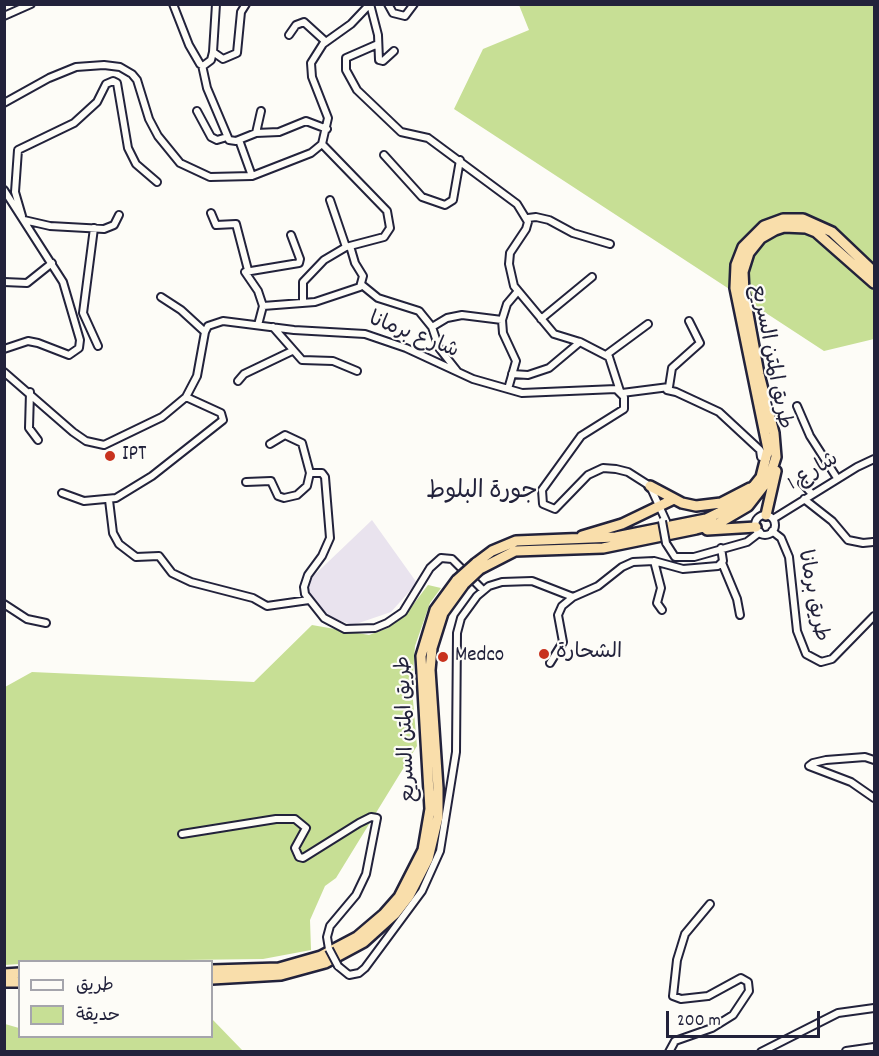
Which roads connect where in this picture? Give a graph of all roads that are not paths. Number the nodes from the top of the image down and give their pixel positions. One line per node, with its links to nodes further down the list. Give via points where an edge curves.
1 (31, 4): 7 (street)
2 (173, 4): 13 (street, via 189,45)
3 (216, 4): 12 (street)
4 (246, 4): 12 (street, via 241,12 237,53 223,59)
5 (388, 4): 6 (street, via 393,13 405,16)
6 (414, 4)
7 (4, 16)
8 (289, 35): 9 (street, via 304,22)
9 (326, 42): 10 (street, via 370,4); 17 (street, via 310,69 328,118)
10 (378, 44): 11 (street, via 380,62); 23 (street, via 346,58 346,70 357,90 401,132 428,138)
11 (394, 51)
12 (213, 52): 13 (street)
13 (202, 65): 19 (street)
14 (4, 103): 24 (street, via 76,67 120,68 137,80 147,115 180,163 210,177)
15 (197, 111): 19 (street, via 210,137)
16 (261, 111): 18 (street)
17 (327, 129): 18 (street, via 306,122 279,132); 21 (street)
18 (256, 133): 20 (street)
19 (227, 137): 20 (street)
20 (239, 140): 24 (street)
21 (322, 144): 24 (street, via 311,153); 35 (street, via 389,214 387,235)
22 (384, 155): 23 (street, via 422,197 445,205 453,200)
23 (460, 160): 31 (street, via 518,204)
24 (252, 176)
25 (157, 182): 30 (street, via 136,164 128,148 117,84 113,81 106,84 97,102 74,123 18,150 15,192)
26 (4, 190): 30 (street)
27 (330, 200): 35 (street)
28 (211, 213): 37 (street, via 216,225 236,224)
29 (119, 215): 32 (street, via 110,228)
30 (23, 218): 32 (street, via 50,226); 36 (street)
31 (528, 218): 34 (street, via 549,220 573,233); 43 (street, via 526,229 510,253 509,264)
32 (94, 228): 47 (street, via 85,281)
33 (291, 235): 37 (street, via 299,263)
34 (610, 244)
35 (348, 247): 42 (street, via 363,276); 45 (street, via 324,260 304,281)
36 (52, 263): 40 (street, via 27,283); 52 (street, via 68,293)
37 (248, 270): 46 (street, via 245,272 258,291)
38 (874, 272): 82 (highway, طريق المتن السريع, via 832,232 803,219 783,219 764,226 743,247 736,265 735,288 768,449)
39 (592, 277): 48 (street)
40 (4, 282)
41 (874, 283): 76 (highway, طريق المتن السريع, via 816,232 798,226 766,235 746,259 744,292)
42 (362, 285): 45 (street, via 327,299); 55 (street, via 378,298 420,310)
43 (518, 291): 48 (street); 49 (street, via 507,304)
44 (161, 297): 56 (street)
45 (303, 303): 46 (street)
46 (262, 306): 53 (street)
47 (84, 317): 52 (street); 58 (street)
48 (542, 319): 57 (street, via 554,334)
49 (502, 320): 55 (street, via 462,315); 65 (street, via 503,333 516,357)
50 (689, 321): 68 (street, via 700,343 672,368)
51 (648, 324): 61 (street)
52 (77, 325): 59 (street, via 80,340 74,354 63,355 28,341)
53 (258, 325): 54 (street, شارع برمانا); 56 (street, شارع برمانا, via 215,322)
54 (273, 327): 60 (street); 64 (street, شارع برمانا, via 364,334)
55 (432, 327): 64 (street, via 439,348)
56 (205, 332): 71 (street, via 197,376)
57 (580, 342): 61 (street); 65 (street, via 549,368 528,375)
58 (98, 346)
59 (4, 349)
60 (292, 351): 62 (street, via 302,360 333,361); 66 (street, via 244,374)
61 (606, 355): 70 (street)
62 (357, 371)
63 (4, 372): 69 (street)
64 (458, 372): 67 (street, شارع برمانا)
65 (512, 374): 67 (street)
66 (238, 381)
67 (508, 389): 70 (street, شارع برمانا, via 534,394 609,389)
68 (667, 390): 70 (street, شارع برمانا); 75 (street, via 718,412 760,450)
69 (30, 392): 71 (street, via 73,432 86,441 104,445 162,417); 73 (street, via 29,428)
70 (621, 392): 83 (street, via 624,409 581,436 542,490 543,504 555,509 588,475 603,468 622,470)
71 (186, 397): 88 (street, via 221,413 223,420 152,476)
72 (797, 406): 79 (street, via 818,450)
73 (38, 440)
74 (270, 444): 78 (street, via 285,435 297,439 305,447)
75 (761, 457)
76 (776, 457): 90 (highway); 91 (highway, طريق المتن السريع, via 769,479 748,506 719,523)
77 (874, 459): 79 (street, شارع 1)
78 (310, 473): 80 (street, via 305,489 288,498 278,496 271,481); 103 (street, via 326,477 331,524 322,556 305,580)
79 (837, 478): 85 (street, شارع 1)
80 (246, 482)
81 (802, 483): 85 (street)
82 (757, 484): 86 (highway, via 732,499 710,505 690,506); 94 (highway, طريق المتن السريع, via 741,502 706,519 616,537)
83 (650, 486): 86 (highway); 89 (street)
84 (62, 492): 88 (street, via 84,501)
85 (812, 494): 87 (street, شارع 1)
86 (674, 499): 89 (highway)
87 (804, 499): 90 (street, شارع 1); 95 (street, via 848,540)
88 (109, 500): 103 (street, via 113,533 119,544 136,557 159,556 167,568 191,582 253,598 267,606)
89 (659, 505): 94 (highway, via 622,524); 96 (street, bridge, via 670,553 680,558)
90 (770, 517): 92 (street, شارع 1, via 758,519); 93 (street)
91 (696, 529): 92 (highway); 99 (highway, طريق المتن السريع, via 603,548 515,551)
92 (758, 530): 93 (street, via 767,534); 96 (street, via 751,540)
93 (772, 531): 107 (street, طريق برمانا, via 781,538 789,557 797,631 806,654 821,662 832,658)
94 (571, 539): 99 (highway, طريق المتن السريع, via 516,541 492,551)
95 (873, 542)
96 (724, 549): 98 (street)
97 (654, 561): 98 (street, via 693,569 714,568); 102 (street, via 627,564 598,586); 105 (street, via 661,588 657,603)
98 (722, 563): 106 (street)
99 (478, 566): 100 (highway, طريق المتن السريع, bridge)
100 (461, 582): 114 (highway, طريق المتن السريع, via 435,610 422,649 430,809 423,849 399,897 357,937 321,956 279,968); 115 (highway, طريق المتن السريع, via 443,613 432,648 438,818 428,859 409,896 364,942 325,963 281,975)
101 (483, 590): 102 (street, via 502,582 532,581); 103 (street, via 461,566 446,557 436,560 403,612 375,628 345,629 324,618); 112 (street, bridge, via 467,608 457,633 456,752 440,851 422,891 359,973 349,975 338,966 328,949 327,937 330,926 356,895 366,874 377,818 371,817 303,858 295,848 306,828 295,819)
102 (573, 597): 109 (street, via 558,615 563,642)
103 (309, 600)
104 (4, 604): 108 (street, via 27,619)
105 (662, 610)
106 (740, 615)
107 (874, 616)
108 (46, 623)
109 (550, 663)
110 (874, 760): 111 (street, via 826,760 809,766 851,782)
111 (874, 798)
112 (182, 834)
113 (710, 904): 119 (street, via 685,934 673,996 708,996 743,978 750,985 749,991 733,1016 675,1041)
114 (213, 970)
115 (213, 979)
116 (874, 1008): 120 (street, via 838,1013)
117 (874, 1047): 118 (street)
118 (846, 1051)
119 (669, 1052)
120 (761, 1052)

